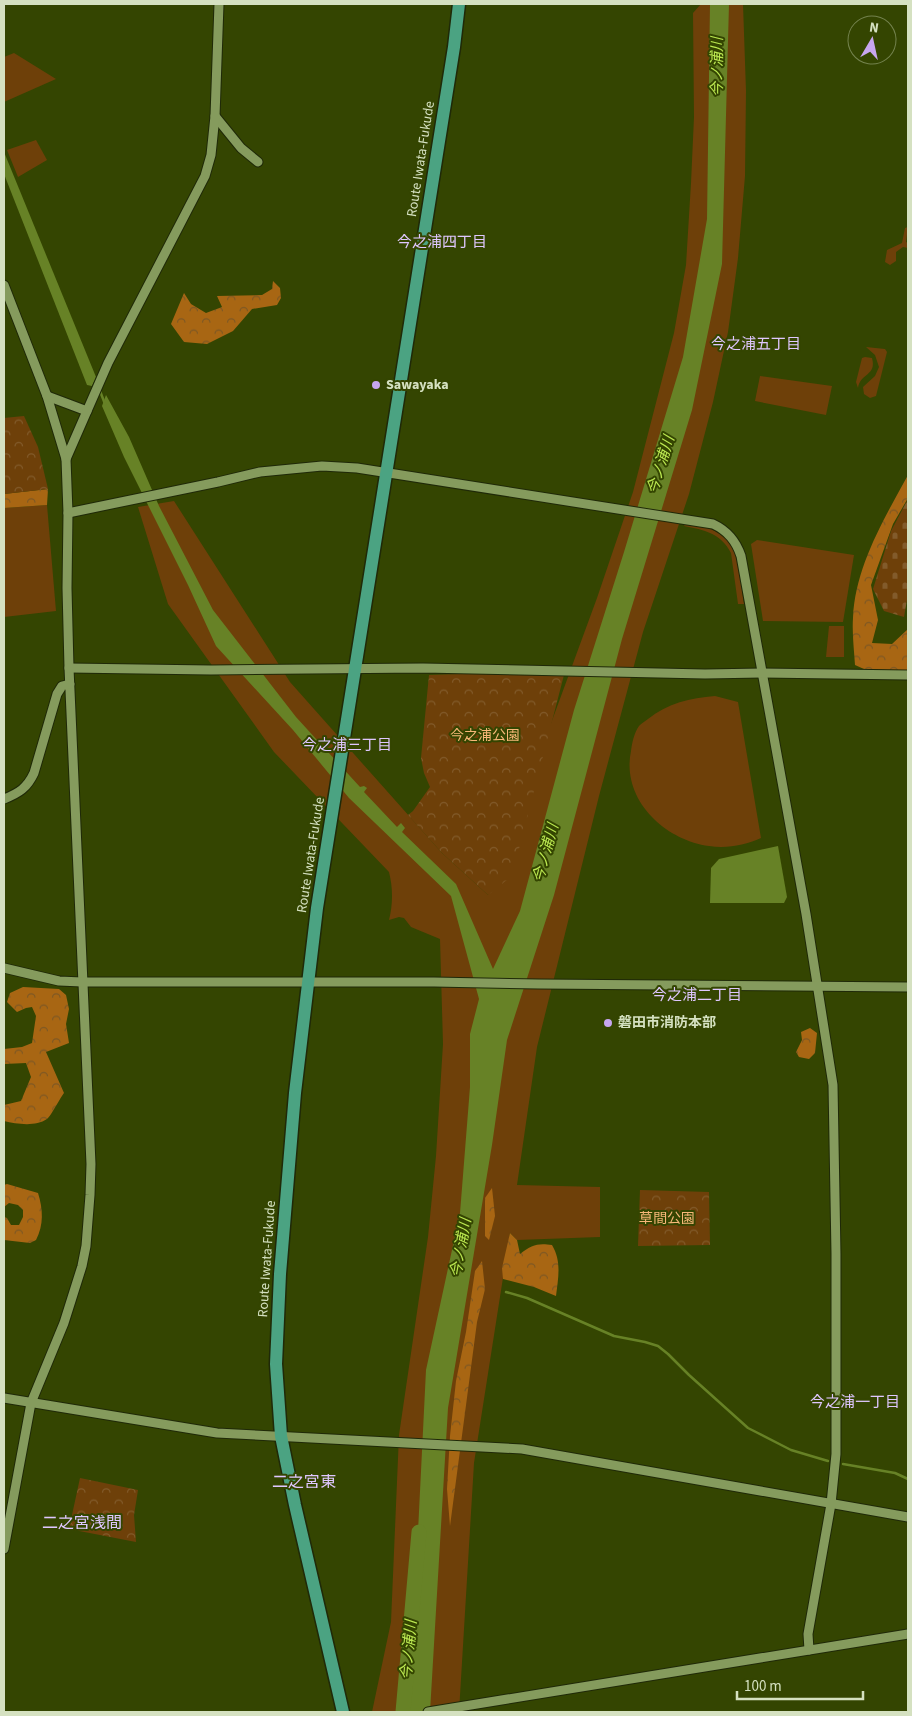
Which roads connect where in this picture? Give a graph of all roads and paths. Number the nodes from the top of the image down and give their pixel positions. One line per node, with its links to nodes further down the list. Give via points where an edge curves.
1 (219, 4): 3 (street)
2 (459, 4): 9 (main road, Route Iwata-Fukude)
3 (215, 116): 4 (street, via 241,148); 7 (street, via 212,155 205,176)
4 (258, 162)
5 (4, 285): 6 (street)
6 (47, 396): 7 (street); 8 (street)
7 (87, 411): 8 (street)
8 (66, 459): 10 (street)
9 (386, 472): 10 (street, via 322,466 260,472); 12 (main road, Route Iwata-Fukude); 13 (street, via 718,526 732,537 742,556)
10 (68, 512): 11 (street)
11 (69, 668): 12 (street); 15 (street)
12 (356, 669): 13 (street); 19 (main road, Route Iwata-Fukude)
13 (762, 673): 14 (street); 20 (street)
14 (908, 675)
15 (70, 684): 16 (street, via 62,686 57,694 29,784); 18 (street)
16 (4, 799)
17 (4, 968): 18 (street, via 52,980)
18 (82, 982): 19 (street); 23 (street, via 91,1164 86,1246 64,1323)
19 (307, 982): 20 (street); 24 (main road, Route Iwata-Fukude, via 280,1274 276,1364)
20 (818, 986): 21 (street); 25 (street, via 834,1112 836,1454)
21 (908, 987)
22 (4, 1398): 23 (street)
23 (31, 1402): 24 (street, via 217,1433); 27 (street)
24 (281, 1436): 25 (street, via 522,1450); 30 (main road, Route Iwata-Fukude)
25 (831, 1504): 26 (street); 29 (street, via 808,1634)
26 (908, 1517)
27 (4, 1549)
28 (908, 1634): 29 (street)
29 (809, 1650): 31 (street)
30 (343, 1712)
31 (428, 1712)

